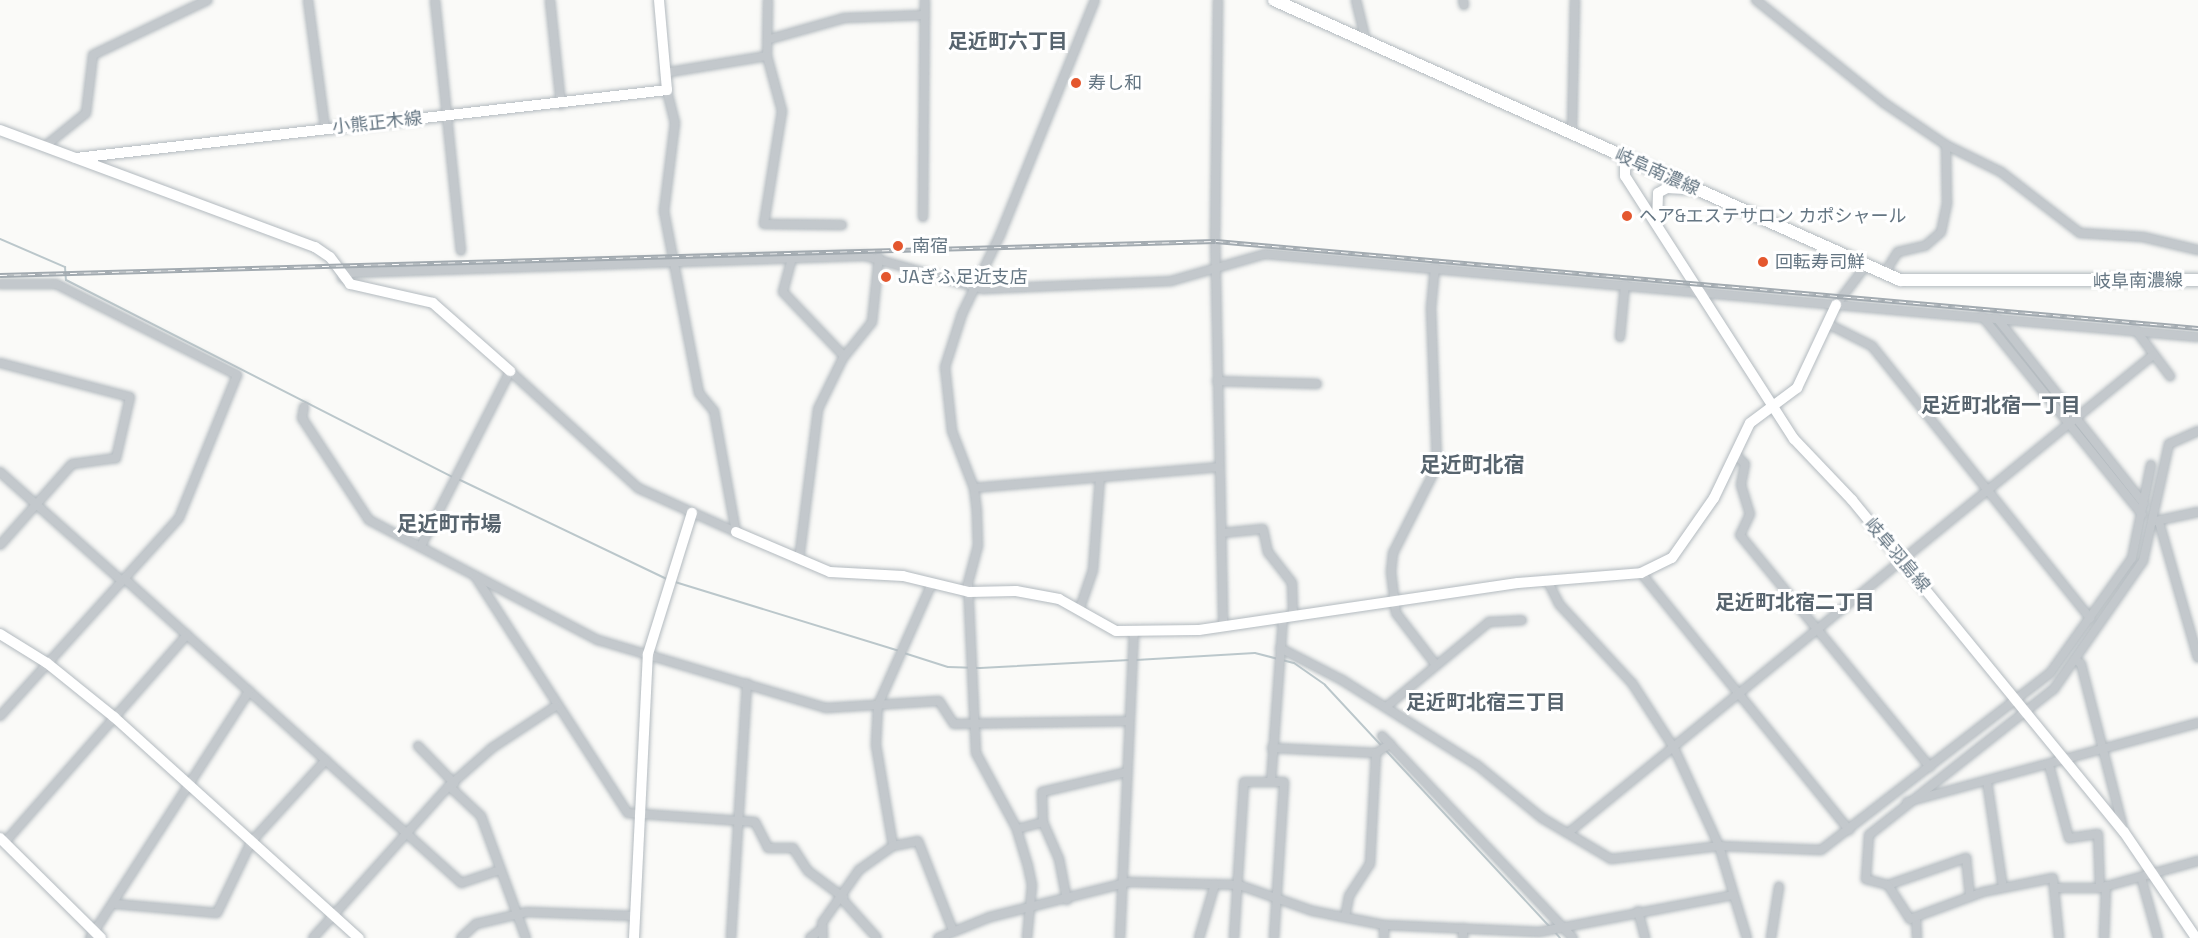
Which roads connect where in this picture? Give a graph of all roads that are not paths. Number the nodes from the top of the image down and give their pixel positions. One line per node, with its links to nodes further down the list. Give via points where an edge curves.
1 (208, 0): 28 (street, via 93,55 86,113)
2 (308, 0): 22 (street)
3 (435, 0): 21 (street)
4 (550, 0): 20 (street)
5 (659, 0): 18 (street)
6 (768, 0): 15 (street)
7 (925, 0): 14 (street)
8 (1095, 0): 48 (street, via 1000,235)
9 (1218, 0): 40 (street)
10 (1274, 0): 16 (main road, 岐阜南濃線)
11 (1356, 0): 16 (street)
12 (1575, 0): 24 (street)
13 (1756, 0): 27 (street, via 1815,52)
14 (925, 15): 15 (street, via 844,18); 32 (street)
15 (770, 39): 17 (street)
16 (1366, 41): 24 (main road, 岐阜南濃線)
17 (767, 56): 18 (street); 33 (street, via 782,111 764,224)
18 (664, 72): 19 (street)
19 (667, 90): 20 (street, 小熊正木線); 39 (street, via 675,131 663,199)
20 (561, 104): 21 (street, 小熊正木線)
21 (447, 115): 22 (street, 小熊正木線); 36 (street)
22 (325, 128): 29 (street, 小熊正木線)
23 (0, 130): 25 (street, 小熊正木線)
24 (1572, 132): 30 (main road, 岐阜南濃線)
25 (12, 137): 26 (street); 28 (street, 小熊正木線)
26 (0, 142)
27 (1946, 145): 35 (street, via 2001,172 2080,232 2142,237); 43 (street, via 1947,203 1941,232 1925,246 1898,252)
28 (44, 147): 29 (street, 小熊正木線)
29 (76, 158): 44 (street, via 315,247 330,257)
30 (1624, 158): 31 (main road, 岐阜南濃線); 34 (street, 岐阜羽島線, via 1625,176)
31 (1701, 191): 34 (street, via 1677,187 1658,193); 42 (main road, 岐阜南濃線)
32 (923, 217)
33 (842, 225)
34 (1657, 226): 49 (street, 岐阜羽島線)
35 (2198, 250)
36 (461, 251)
37 (879, 257): 38 (street); 48 (street); 58 (street, via 872,322)
38 (792, 258): 39 (street); 58 (street, via 783,292)
39 (675, 262): 44 (street, via 349,273); 81 (street, via 699,393 714,411)
40 (1216, 267): 41 (street, via 1265,254); 48 (street, via 1171,281); 62 (street)
41 (1435, 267): 47 (street); 93 (street, via 1431,308 1437,466 1393,553)
42 (1864, 268): 43 (main road, 岐阜南濃線); 50 (street)
43 (1884, 274): 45 (main road, 岐阜南濃線, via 1972,284)
44 (342, 278): 60 (street, via 357,287 433,303)
45 (2198, 280)
46 (0, 284): 89 (street, via 56,284 237,375 179,518)
47 (1625, 284): 49 (street); 55 (street)
48 (973, 286): 73 (street, via 945,369 952,431)
49 (1697, 291): 50 (street); 65 (street, 岐阜羽島線)
50 (1836, 305): 51 (street); 53 (street)
51 (1982, 316): 52 (street); 66 (street)
52 (1996, 317): 54 (street); 66 (street)
53 (1828, 324): 65 (street, via 1797,388); 74 (street, via 1872,346)
54 (2135, 329): 56 (street); 57 (street)
55 (1620, 337)
56 (2198, 337)
57 (2153, 355): 61 (street); 66 (street)
58 (844, 356): 85 (street, via 818,409)
59 (0, 363): 76 (street, via 130,397 116,458 72,464)
60 (510, 371): 78 (street, via 638,488); 84 (street)
61 (2170, 376)
62 (1217, 381): 63 (street); 70 (street)
63 (1317, 384)
64 (304, 407): 84 (street, via 302,418 369,520)
65 (1772, 408): 68 (street, via 1749,423); 86 (street, 岐阜羽島線)
66 (2071, 422): 74 (street); 75 (street); 79 (street)
67 (2198, 431): 80 (street, via 2169,444)
68 (1735, 454): 87 (street, via 1714,498 1672,558); 99 (street, via 1745,464 1742,485 1750,514 1740,535)
69 (2151, 465): 75 (street)
70 (1219, 467): 72 (street); 82 (street)
71 (0, 472): 76 (street)
72 (1100, 477): 73 (street); 94 (street, via 1093,570)
73 (974, 488): 92 (street, via 978,546)
74 (1987, 491): 86 (street); 96 (street)
75 (2144, 504): 79 (street)
76 (37, 505): 83 (street); 89 (street)
77 (2198, 512): 80 (street)
78 (692, 513): 81 (street); 104 (street)
79 (2142, 514): 96 (street, via 2132,558)
80 (2157, 521): 105 (street); 106 (street, via 2138,572)
81 (736, 531): 85 (street)
82 (1222, 532): 95 (street, via 1263,530 1268,552 1292,583); 98 (street)
83 (0, 546)
84 (421, 546): 88 (street)
85 (799, 560): 91 (street, via 851,576 883,574)
86 (1902, 560): 99 (street); 112 (street, 岐阜羽島線)
87 (1641, 573): 90 (street); 111 (street)
88 (474, 575): 104 (street, via 598,640); 114 (street)
89 (123, 580): 102 (street); 107 (street)
90 (1548, 582): 93 (street); 126 (street, via 1559,604 1632,683)
91 (932, 583): 92 (street); 113 (street)
92 (969, 592): 94 (street, via 1026,592); 121 (street)
93 (1393, 601): 95 (street); 108 (street)
94 (1080, 608): 100 (street, via 1104,626)
95 (1288, 616): 98 (street); 103 (street)
96 (2090, 618): 112 (street, via 2050,673)
97 (1522, 620): 108 (street, via 1489,622)
98 (1224, 626): 100 (street)
99 (1817, 630): 111 (street); 132 (street)
100 (1134, 632): 119 (street)
101 (0, 634): 107 (street)
102 (187, 635): 110 (street); 118 (street)
103 (1280, 648): 115 (street); 125 (street)
104 (648, 654): 109 (street); 139 (street)
105 (2198, 656)
106 (2075, 658): 116 (street, via 2054,689); 127 (street)
107 (47, 663): 117 (street); 118 (street)
108 (1436, 664): 115 (street)
109 (747, 684): 113 (street, via 826,708); 140 (street)
110 (249, 691): 130 (street); 137 (street)
111 (1739, 693): 126 (street); 143 (street)
112 (2017, 701): 116 (street, 岐阜羽島線); 132 (street)
113 (878, 705): 121 (street, via 939,701 954,724); 149 (street, via 876,745)
114 (556, 706): 136 (street, via 492,748); 139 (street, via 628,813)
115 (1386, 707): 146 (street, via 1477,765)
116 (2026, 711): 129 (street, 岐阜羽島線); 138 (street)
117 (0, 716)
118 (114, 717): 137 (street); 147 (street)
119 (1129, 721): 121 (street); 133 (street)
120 (2198, 723): 127 (street)
121 (973, 724): 142 (street, via 976,753)
122 (1382, 736): 123 (street)
123 (1390, 744): 128 (street); 177 (street)
124 (418, 746): 136 (street)
125 (1272, 748): 128 (street); 135 (street)
126 (1674, 748): 146 (street); 150 (street)
127 (2103, 748): 129 (street); 145 (street)
128 (1376, 753): 174 (street, via 1370,864 1349,897)
129 (2065, 759): 131 (street); 145 (street, 岐阜羽島線)
130 (326, 760): 144 (street); 148 (street)
131 (2049, 765): 134 (street); 160 (street, via 2069,838 2098,834)
132 (1930, 767): 143 (street)
133 (1127, 772): 141 (street, via 1042,792); 155 (street)
134 (1987, 781): 138 (street); 161 (street)
135 (1271, 782): 157 (street, via 1244,782); 164 (street, via 1284,782)
136 (452, 784): 144 (street); 152 (street, via 481,816)
137 (189, 788): 148 (street); 168 (street)
138 (1903, 803): 158 (street, via 1869,835 1866,879)
139 (640, 816): 140 (street); 173 (street)
140 (740, 820): 166 (street, via 755,822 768,848 793,848 808,871); 188 (street)
141 (1043, 822): 142 (street); 167 (street, via 1059,860)
142 (1017, 829): 169 (street, via 1032,885)
143 (1850, 830): 150 (street, via 1821,850)
144 (406, 832): 152 (street, via 461,883); 172 (street)
145 (2124, 832): 153 (street, 岐阜羽島線)
146 (1568, 833): 150 (street, via 1611,859)
147 (2, 840): 182 (street)
148 (251, 843): 168 (street, via 217,913); 172 (street)
149 (893, 846): 166 (street, via 859,870); 180 (street, via 918,841)
150 (1719, 846): 163 (street)
151 (2198, 861): 153 (street)
152 (500, 870): 171 (street)
153 (2156, 873): 154 (street); 209 (street, 岐阜羽島線)
154 (2140, 877): 160 (street); 208 (street)
155 (1122, 884): 156 (street); 167 (street); 194 (street)
156 (1215, 884): 157 (street); 195 (street)
157 (1239, 885): 164 (street); 196 (street)
158 (1888, 885): 165 (street, via 1966,858); 175 (street, via 1910,919)
159 (1779, 887): 204 (street)
160 (2103, 887): 162 (street); 207 (street)
161 (2003, 888): 162 (street, via 2053,878); 165 (street)
162 (2054, 888): 206 (street)
163 (1733, 895): 170 (street); 203 (street)
164 (1275, 896): 174 (street); 197 (street)
165 (1970, 897): 175 (street)
166 (843, 898): 178 (street); 191 (street)
167 (1067, 900): 169 (street)
168 (116, 904): 182 (street)
169 (1030, 909): 180 (street); 193 (street)
170 (1638, 911): 177 (street); 202 (street)
171 (516, 914): 173 (street); 185 (street, via 476,924); 186 (street)
172 (334, 915): 183 (street); 184 (street)
173 (635, 916): 187 (street)
174 (1344, 917): 176 (street)
175 (1916, 918): 205 (street)
176 (1384, 925): 179 (street); 198 (street)
177 (1564, 927): 181 (street); 201 (street)
178 (823, 928): 189 (street); 190 (street)
179 (1463, 928): 181 (street); 199 (street)
180 (952, 931): 192 (street)
181 (1539, 932): 200 (street)
182 (96, 936)
183 (313, 938)
184 (359, 938)
185 (461, 938)
186 (526, 938)
187 (634, 938)
188 (731, 938)
189 (810, 938)
190 (823, 938)
191 (877, 938)
192 (938, 938)
193 (1027, 938)
194 (1120, 938)
195 (1199, 938)
196 (1234, 938)
197 (1274, 938)
198 (1384, 938)
199 (1463, 938)
200 (1546, 938)
201 (1574, 938)
202 (1645, 938)
203 (1747, 938)
204 (1771, 938)
205 (1917, 938)
206 (2059, 938)
207 (2104, 938)
208 (2158, 938)
209 (2196, 938)

